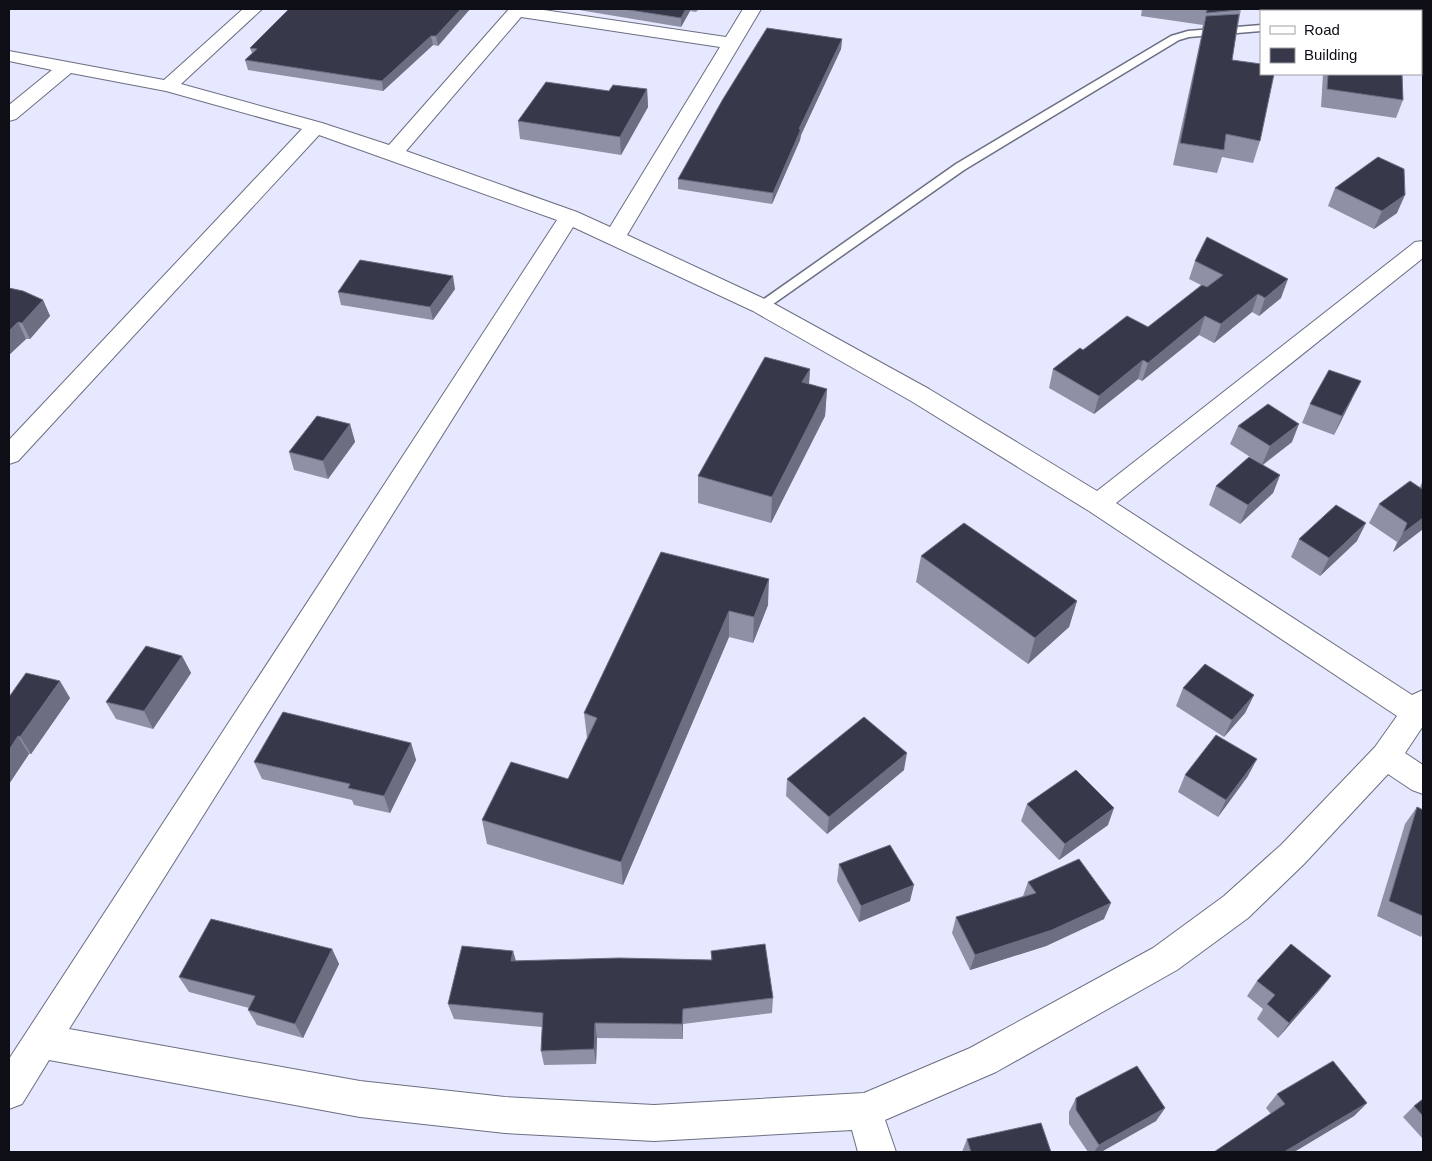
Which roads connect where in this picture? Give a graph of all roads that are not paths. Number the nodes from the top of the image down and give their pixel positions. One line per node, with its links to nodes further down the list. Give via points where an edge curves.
1 (252, 9): 8 (street)
2 (752, 9): 5 (street)
3 (517, 10): 5 (street); 11 (street)
4 (1260, 28): 15 (lane, via 1175,38 960,167)
5 (732, 43): 13 (street)
6 (9, 56): 7 (street)
7 (67, 67): 8 (street); 9 (street)
8 (168, 86): 10 (street)
9 (9, 115)
10 (315, 128): 11 (street); 16 (street)
11 (393, 153): 12 (street)
12 (569, 217): 13 (street); 21 (street)
13 (614, 237): 15 (street)
14 (1423, 247): 17 (street)
15 (760, 306): 17 (street, via 920,395)
16 (9, 454)
17 (1098, 504): 18 (street)
18 (1419, 707): 19 (street)
19 (1386, 756): 20 (street); 23 (street, via 1293,854 1243,900 1165,959 983,1060)
20 (1423, 781)
21 (41, 1041): 22 (street); 23 (street, via 360,1099 505,1115 654,1123)
22 (9, 1091)
23 (864, 1111): 24 (street)
24 (878, 1152)

